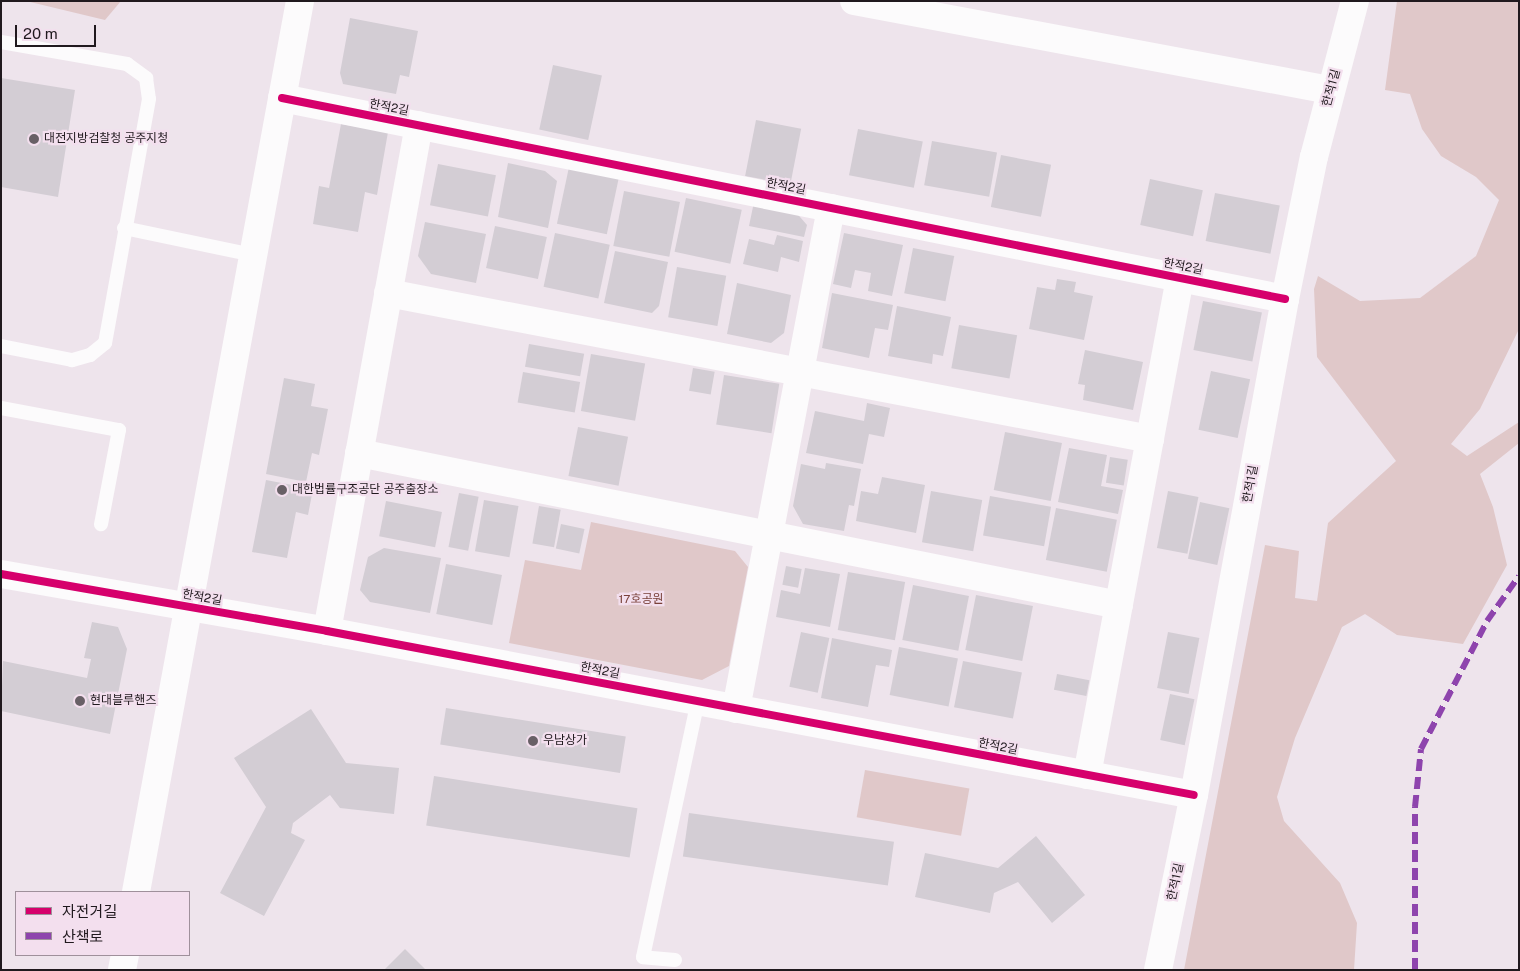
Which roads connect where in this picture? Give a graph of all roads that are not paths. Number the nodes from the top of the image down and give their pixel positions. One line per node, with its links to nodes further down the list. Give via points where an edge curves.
1 (300, 1): 6 (street, 한적2길)
2 (1355, 1): 5 (street, 한적1길)
3 (861, 2): 5 (street)
4 (1, 42): 9 (lane, via 127,64 146,78 149,100)
5 (1331, 90): 13 (street, 한적1길)
6 (282, 98): 7 (street, 한적2길); 10 (street, 한적2길)
7 (419, 125): 8 (street, 한적2길); 12 (street, 한적2길)
8 (831, 208): 11 (street, 한적2길); 15 (street)
9 (124, 228): 10 (lane); 14 (lane, via 104,343 90,355 72,360)
10 (253, 255): 23 (street, 한적2길)
11 (1180, 278): 13 (street, 한적2길); 17 (street, 한적2길)
12 (388, 293): 15 (street); 18 (street, 한적2길)
13 (1285, 299): 28 (street, 한적1길)
14 (1, 346)
15 (800, 372): 17 (street); 20 (street)
16 (1, 408): 19 (lane, via 119,430)
17 (1150, 439): 22 (street, 한적2길)
18 (359, 453): 20 (street); 24 (street, 한적2길)
19 (101, 524)
20 (769, 535): 22 (street); 26 (street)
21 (1, 574): 23 (street, 한적2길)
22 (1119, 605): 27 (street, 한적2길)
23 (187, 607): 24 (street, 한적2길); 29 (street, 한적2길)
24 (327, 631): 25 (street, 한적2길)
25 (698, 701): 26 (street, 한적2길); 31 (lane, via 643,957)
26 (736, 709): 27 (street, 한적2길)
27 (1087, 775): 28 (street, 한적2길)
28 (1194, 795): 33 (street, 한적1길)
29 (136, 891)
30 (125, 956): 32 (street)
31 (675, 960)
32 (122, 970)
33 (1158, 970)

